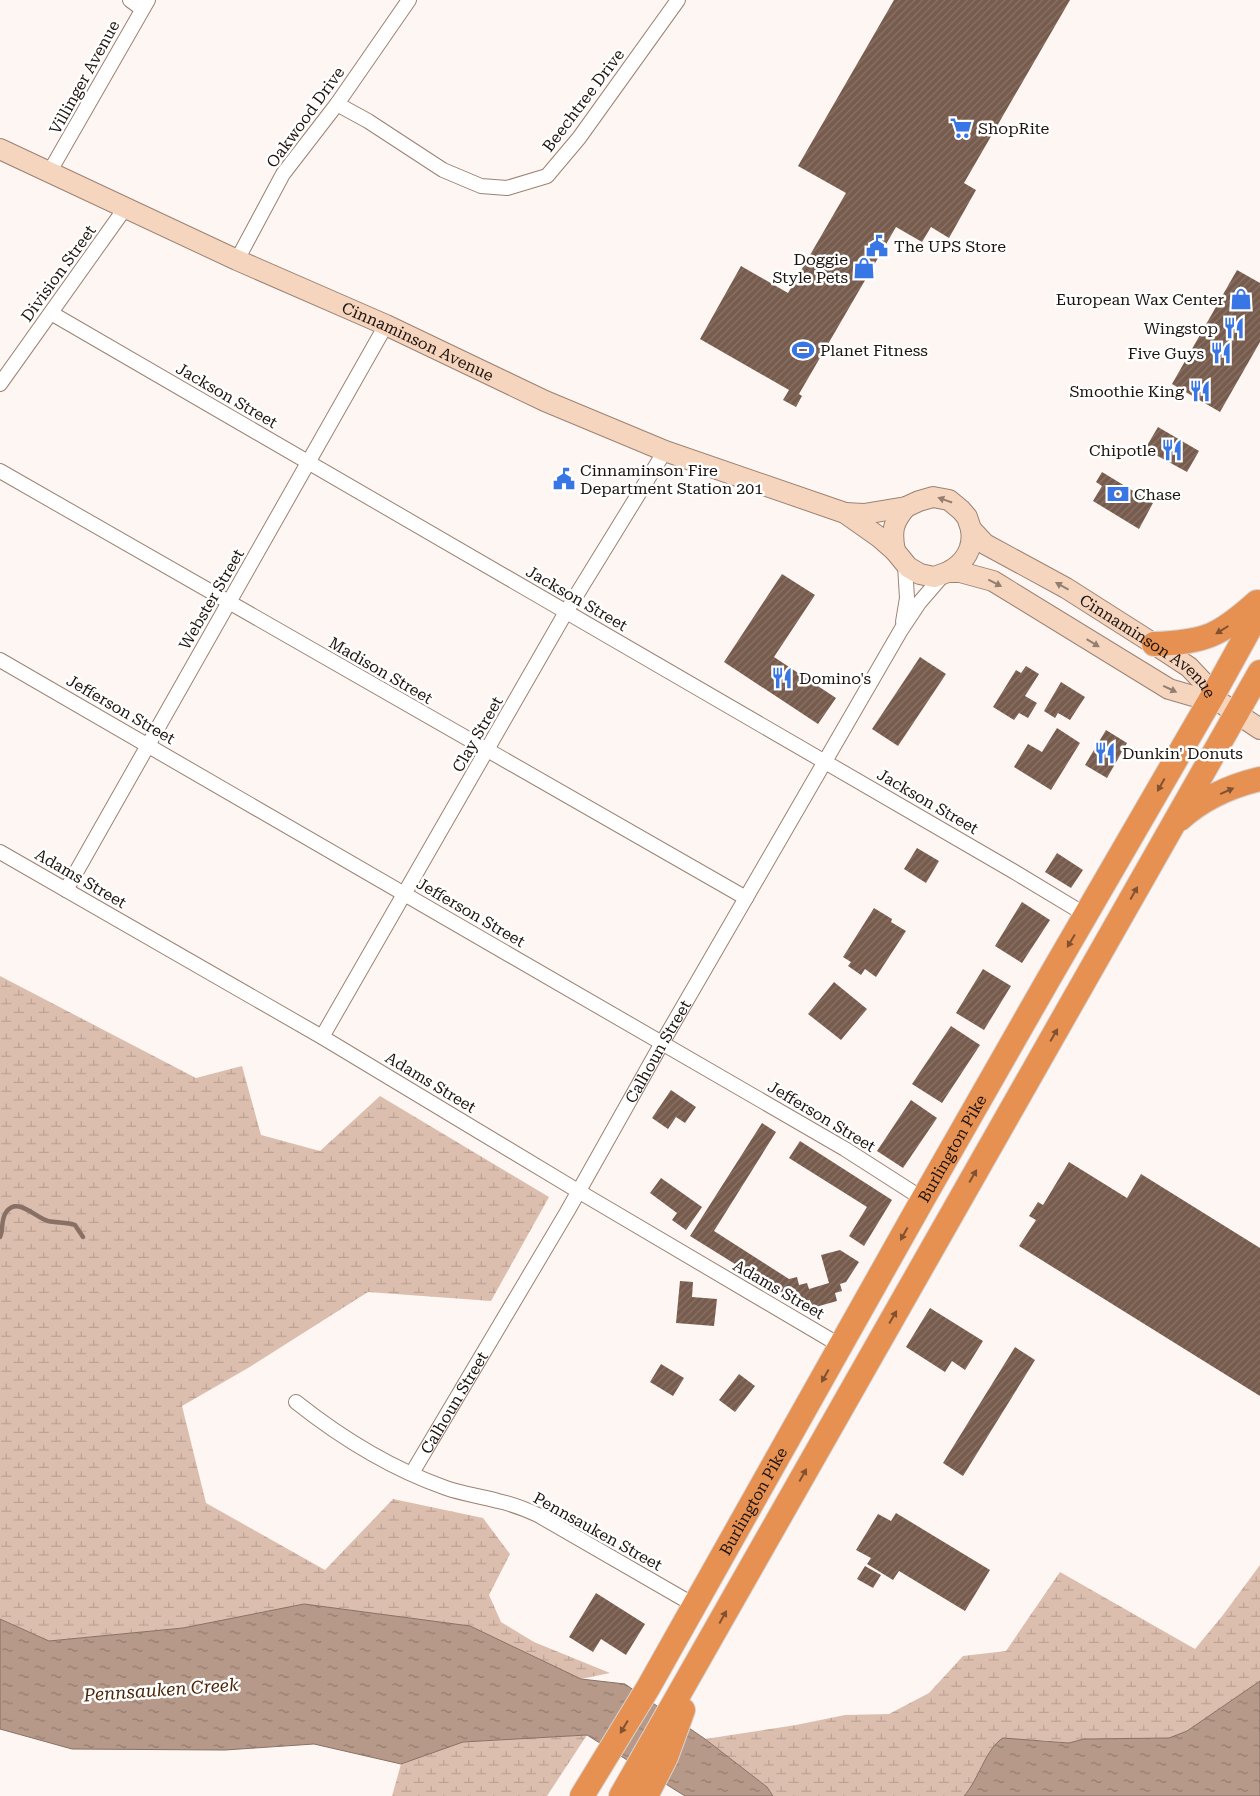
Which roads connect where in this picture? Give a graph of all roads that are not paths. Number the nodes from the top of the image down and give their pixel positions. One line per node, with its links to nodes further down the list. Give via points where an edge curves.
1 (130, 0): 4 (street)
2 (409, 0): 5 (street, Oakwood Drive)
3 (678, 0): 5 (street, Beechtree Drive, via 579,138 547,176 507,188 481,186 443,170)
4 (145, 4): 7 (street, Villinger Avenue)
5 (337, 104): 9 (street, Oakwood Drive, via 283,174)
6 (0, 149): 7 (main road, Cinnaminson Avenue)
7 (50, 171): 8 (main road, Cinnaminson Avenue)
8 (126, 207): 9 (main road, Cinnaminson Avenue); 10 (street, Division Street)
9 (237, 260): 11 (main road, Cinnaminson Avenue)
10 (51, 313): 12 (street, Division Street); 14 (street, Jackson Street)
11 (386, 326): 13 (main road, Cinnaminson Avenue, via 545,401); 14 (street, Webster Street)
12 (0, 384)
13 (665, 450): 17 (main road, Cinnaminson Avenue); 24 (street, Clay Street)
14 (308, 462): 22 (street, Webster Street); 24 (street, Jackson Street)
15 (0, 471): 22 (street, Madison Street)
16 (906, 507): 17 (main road, Cinnaminson Avenue); 18 (main road, Cinnaminson Avenue, one-way to 16, via 956,504 943,498 933,497); 19 (main road, Calhoun Street, via 894,528 893,539)
17 (845, 514): 19 (main road, Cinnaminson Avenue, via 864,525)
18 (971, 528): 20 (main road, Calhoun Street, via 968,554 958,566); 26 (main road, Cinnaminson Avenue, one-way to 18, via 1066,588 985,544)
19 (900, 558): 20 (main road, Cinnaminson Avenue, via 913,571 927,576); 25 (street, Calhoun Street, via 906,607)
20 (946, 573): 25 (street, Calhoun Street, via 919,603); 29 (main road, Cinnaminson Avenue, one-way to 29, via 966,573 993,581 1169,689 1192,696)
21 (1260, 600): 26 (highway, one-way to 26, via 1215,635 1193,641)
22 (229, 602): 32 (street, Webster Street); 33 (street, Madison Street)
23 (1260, 610): 29 (highway, Burlington Pike)
24 (566, 612): 33 (street, Clay Street); 34 (street, Jackson Street)
25 (901, 630): 34 (street, Calhoun Street)
26 (1154, 644): 29 (main road, Cinnaminson Avenue, via 1189,667 1206,684)
27 (0, 660): 32 (street, Jefferson Street)
28 (1260, 672): 30 (highway, Burlington Pike)
29 (1212, 697): 30 (main road); 41 (highway, Burlington Pike, one-way to 41)
30 (1236, 714): 31 (main road); 36 (highway, Burlington Pike)
31 (1260, 729)
32 (148, 745): 38 (street, Webster Street); 39 (street, Jefferson Street)
33 (487, 750): 39 (street, Clay Street); 40 (street, Madison Street)
34 (825, 762): 40 (street, Calhoun Street); 41 (street, Jackson Street)
35 (1260, 779): 36 (highway, one-way to 35, via 1192,808 1224,791)
36 (1172, 827): 50 (highway, Burlington Pike, one-way to 36, via 704,1650)
37 (0, 852): 38 (street, Adams Street)
38 (66, 890): 42 (street, Adams Street)
39 (405, 894): 42 (street, Clay Street); 43 (street, Jefferson Street)
40 (746, 898): 43 (street, Calhoun Street)
41 (1086, 916): 45 (highway, Burlington Pike, one-way to 45)
42 (322, 1037): 44 (street, Adams Street)
43 (662, 1043): 44 (street, Calhoun Street); 45 (street, Jefferson Street)
44 (578, 1191): 46 (street, Adams Street); 48 (street, Calhoun Street)
45 (924, 1198): 46 (highway, Burlington Pike, one-way to 46)
46 (841, 1346): 49 (highway, Burlington Pike, one-way to 49)
47 (296, 1402): 48 (street, Pennsauken Street, via 342,1436)
48 (412, 1473): 49 (street, Pennsauken Street, via 448,1488 538,1515)
49 (694, 1605): 51 (highway, Burlington Pike, one-way to 51)
50 (658, 1752): 52 (highway); 53 (highway)
51 (582, 1796)
52 (621, 1796)
53 (646, 1796)

